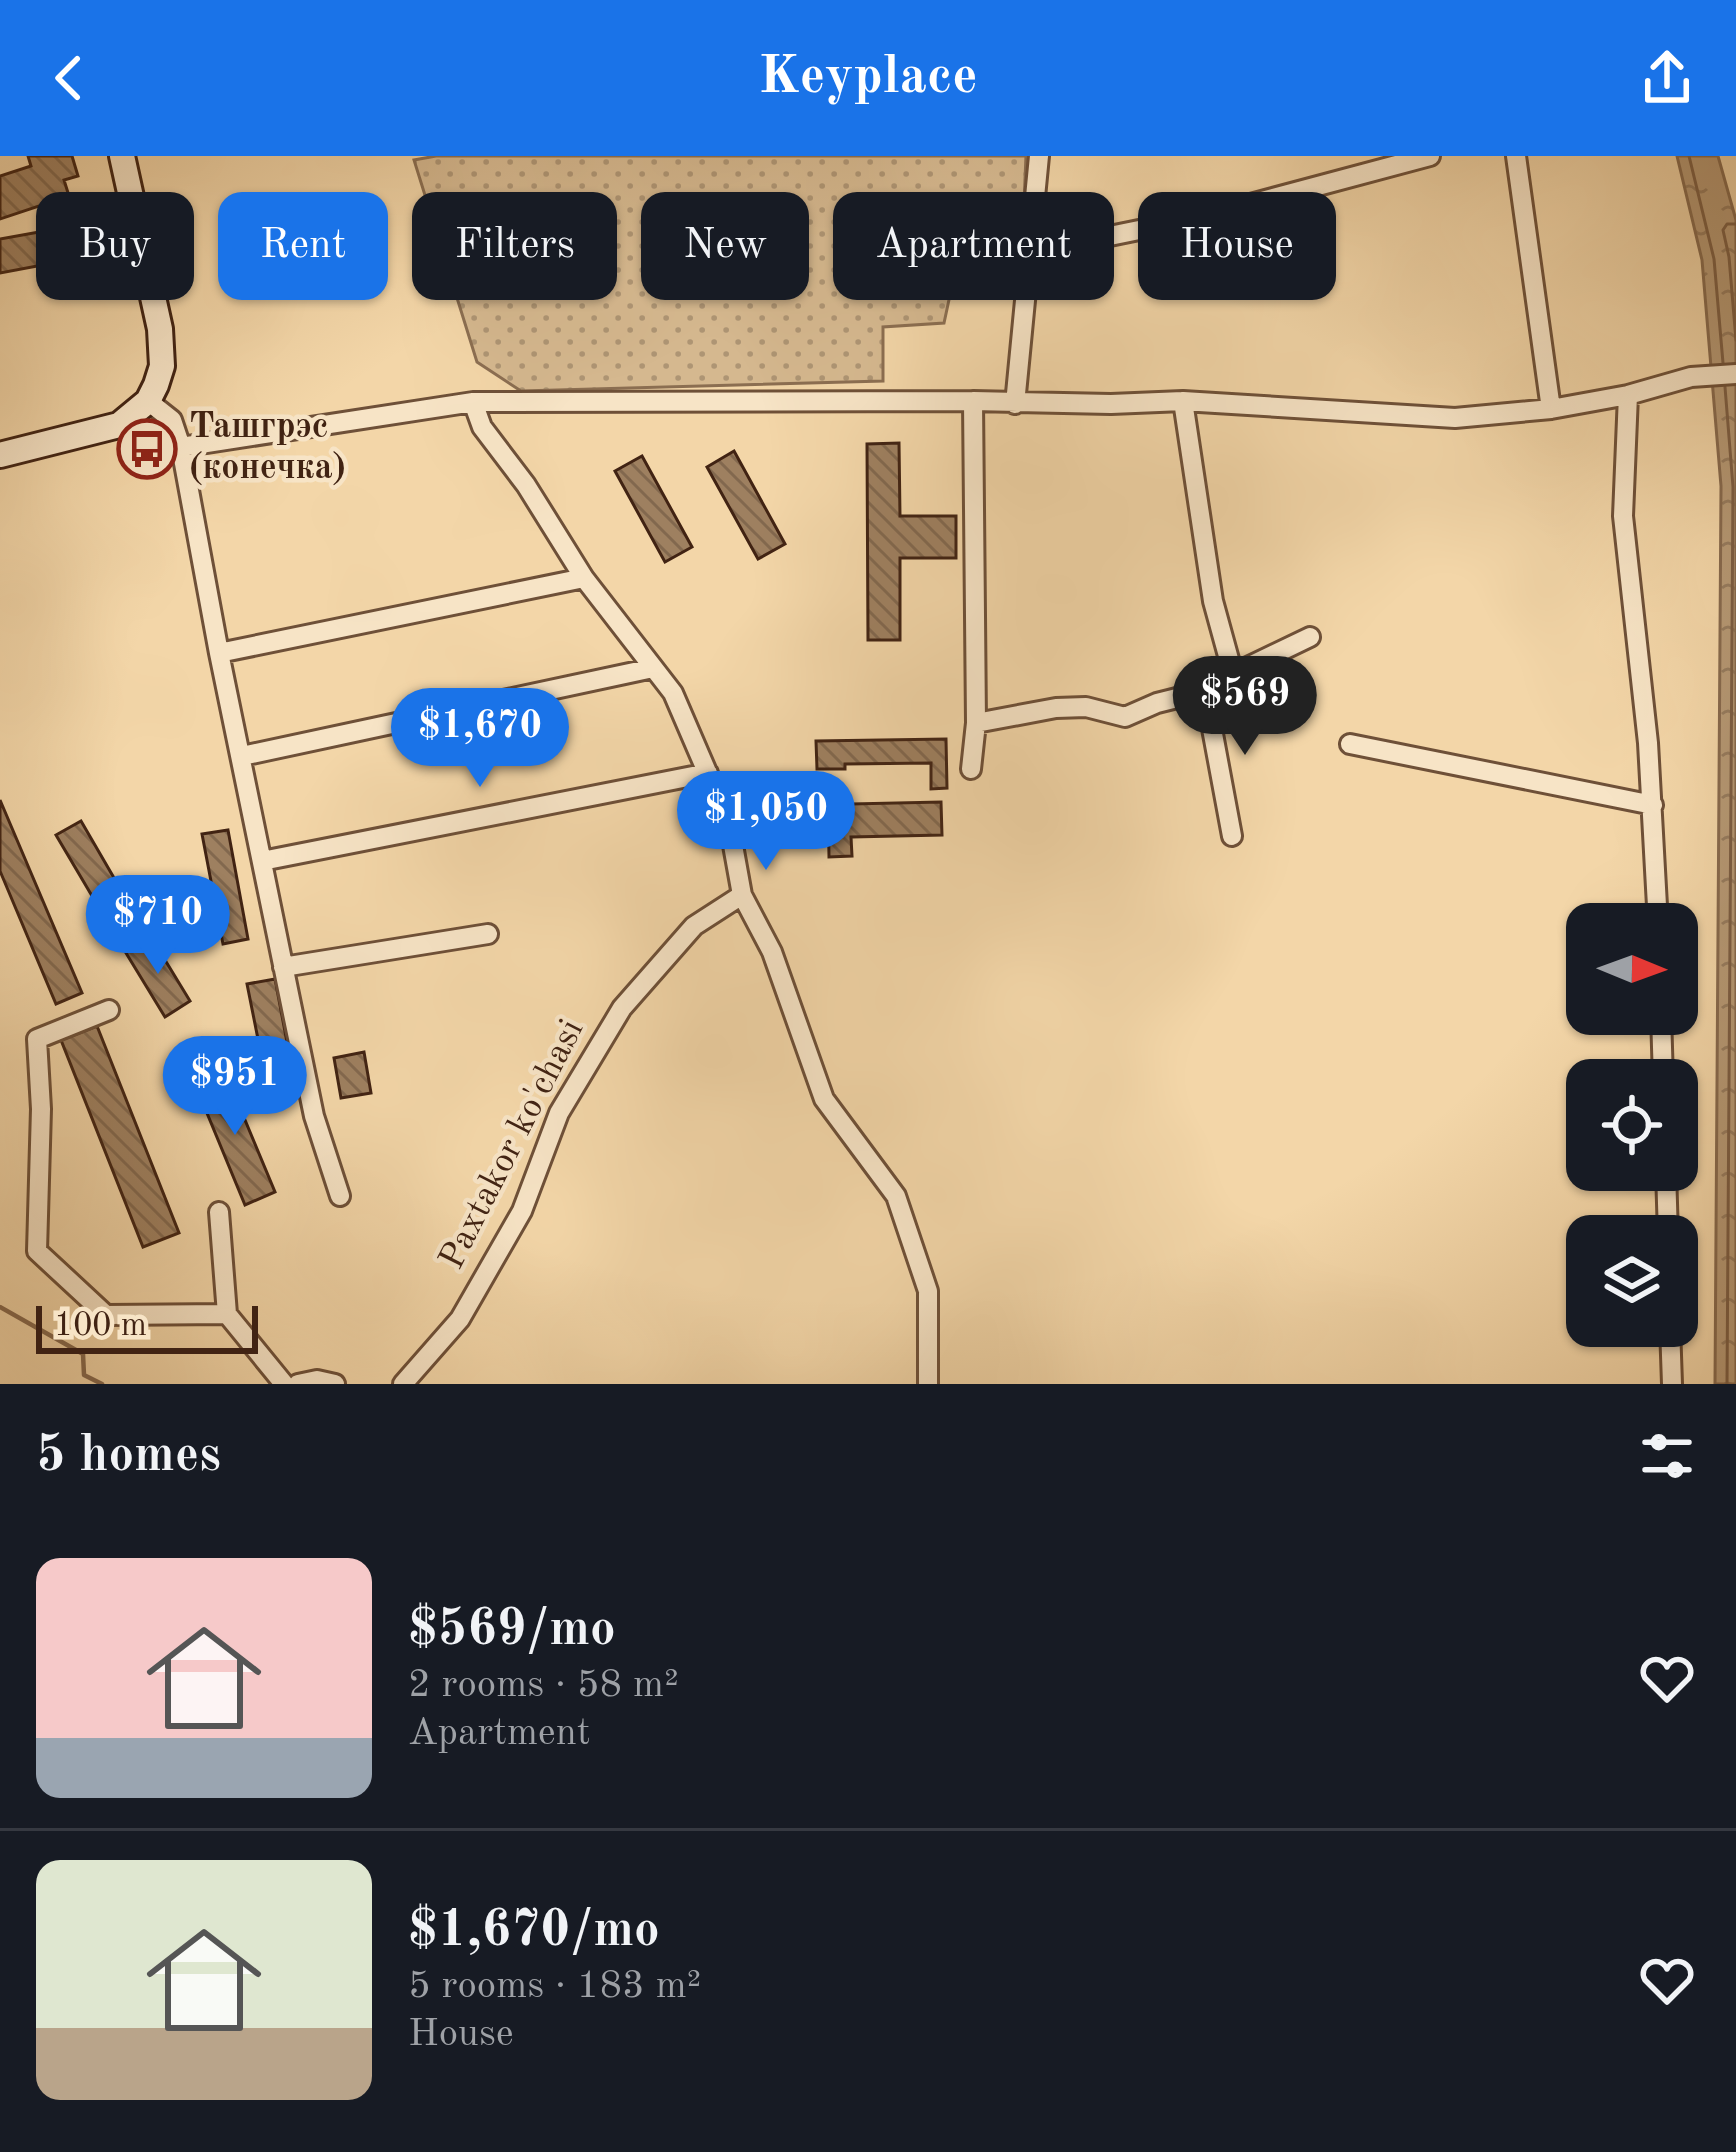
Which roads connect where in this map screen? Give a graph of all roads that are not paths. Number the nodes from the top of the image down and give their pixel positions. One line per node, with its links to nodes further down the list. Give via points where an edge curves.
1 (122, 156): 10 (main road, via 160,329 162,366)
2 (1039, 156): 5 (street)
3 (1430, 156): 6 (street)
4 (1516, 156): 15 (street)
5 (1036, 192)
6 (1114, 235)
7 (1026, 300): 14 (street)
8 (1736, 374): 9 (street, via 1691,376)
9 (1628, 394): 15 (street); 29 (street, via 1623,516)
10 (148, 401): 16 (street, via 172,420); 17 (main road, via 119,425)
11 (973, 401): 13 (street); 14 (street); 24 (street)
12 (1183, 401): 14 (street); 15 (street, via 1455,418); 22 (street)
13 (473, 402): 16 (street); 18 (street, via 482,428)
14 (1015, 404)
15 (1551, 409)
16 (181, 447): 20 (street)
17 (0, 455)
18 (584, 578): 20 (street); 21 (street)
19 (1310, 638): 22 (street)
20 (219, 653): 26 (street)
21 (653, 668): 26 (street); 28 (street)
22 (1232, 674): 23 (street)
23 (1205, 691): 24 (street, via 1125,717 1056,708); 30 (street)
24 (976, 723): 27 (street)
25 (1350, 744): 29 (street)
26 (242, 756): 31 (street)
27 (971, 769)
28 (709, 773): 31 (street); 32 (street, via 729,823)
29 (1652, 805): 33 (street)
30 (1232, 836)
31 (262, 861): 35 (street)
32 (742, 895): 44 (street, Paxtakor ko'chasi, via 694,926 622,1009 560,1112 522,1211 460,1319); 45 (street, via 772,952 824,1100 896,1196 928,1291)
33 (1657, 903)
34 (488, 934): 35 (street)
35 (283, 967): 37 (street)
36 (109, 1010): 39 (street, via 37,1039 38,1251 106,1315)
37 (340, 1196)
38 (219, 1213): 39 (street)
39 (227, 1314): 41 (street)
40 (1671, 1347): 46 (street)
41 (284, 1384)
42 (298, 1384): 43 (street)
43 (335, 1384)
44 (404, 1384)
45 (928, 1384)
46 (1672, 1384)

